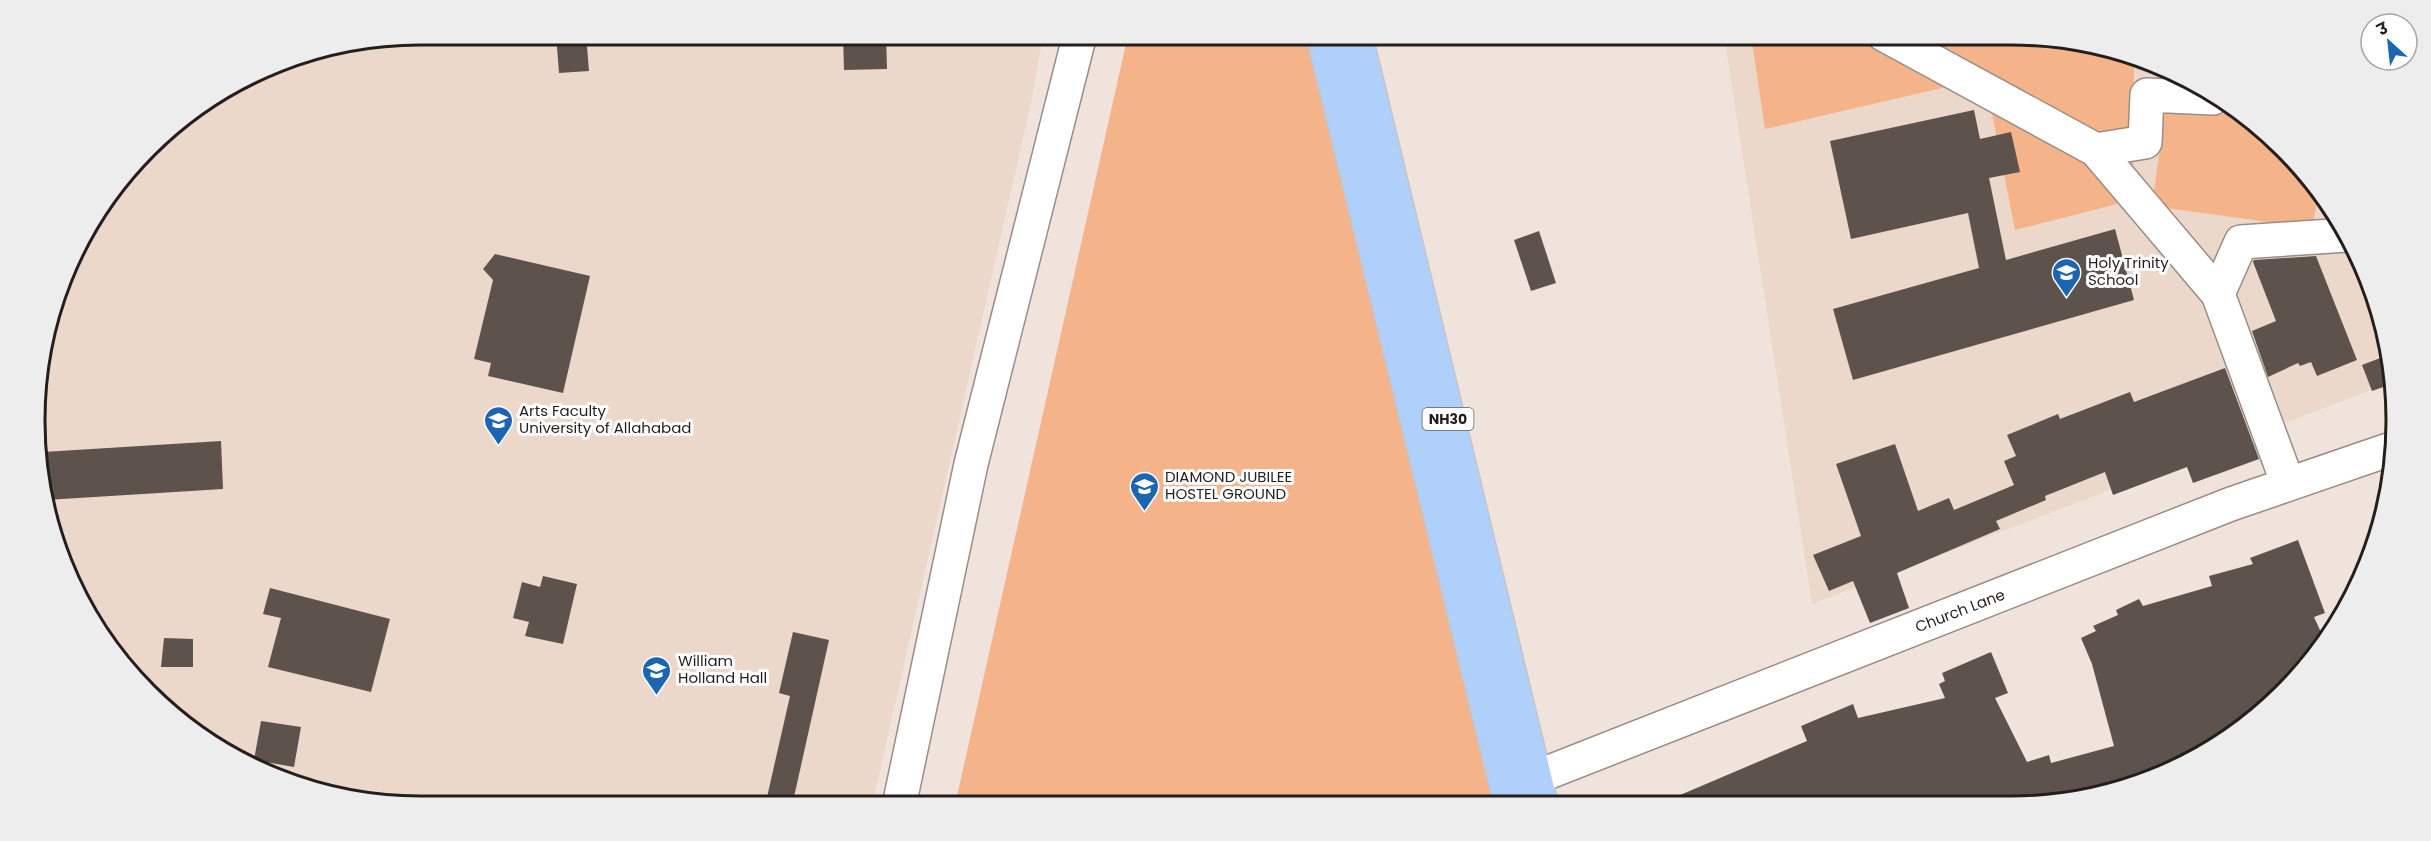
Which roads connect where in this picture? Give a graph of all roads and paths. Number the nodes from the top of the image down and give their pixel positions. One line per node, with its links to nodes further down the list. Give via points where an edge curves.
1 (1077, 45): 12 (street, via 971,464)
2 (1326, 45): 11 (highway)
3 (1357, 45): 11 (highway, NH30)
4 (1903, 45): 6 (street)
5 (2202, 98): 6 (street, via 2147,95 2145,142)
6 (2096, 150): 8 (street)
7 (2337, 236): 8 (street, via 2241,242)
8 (2218, 294): 10 (street)
9 (2385, 451): 10 (street, Church Lane)
10 (2288, 484): 11 (street, Church Lane)
11 (1523, 793)
12 (901, 796)

